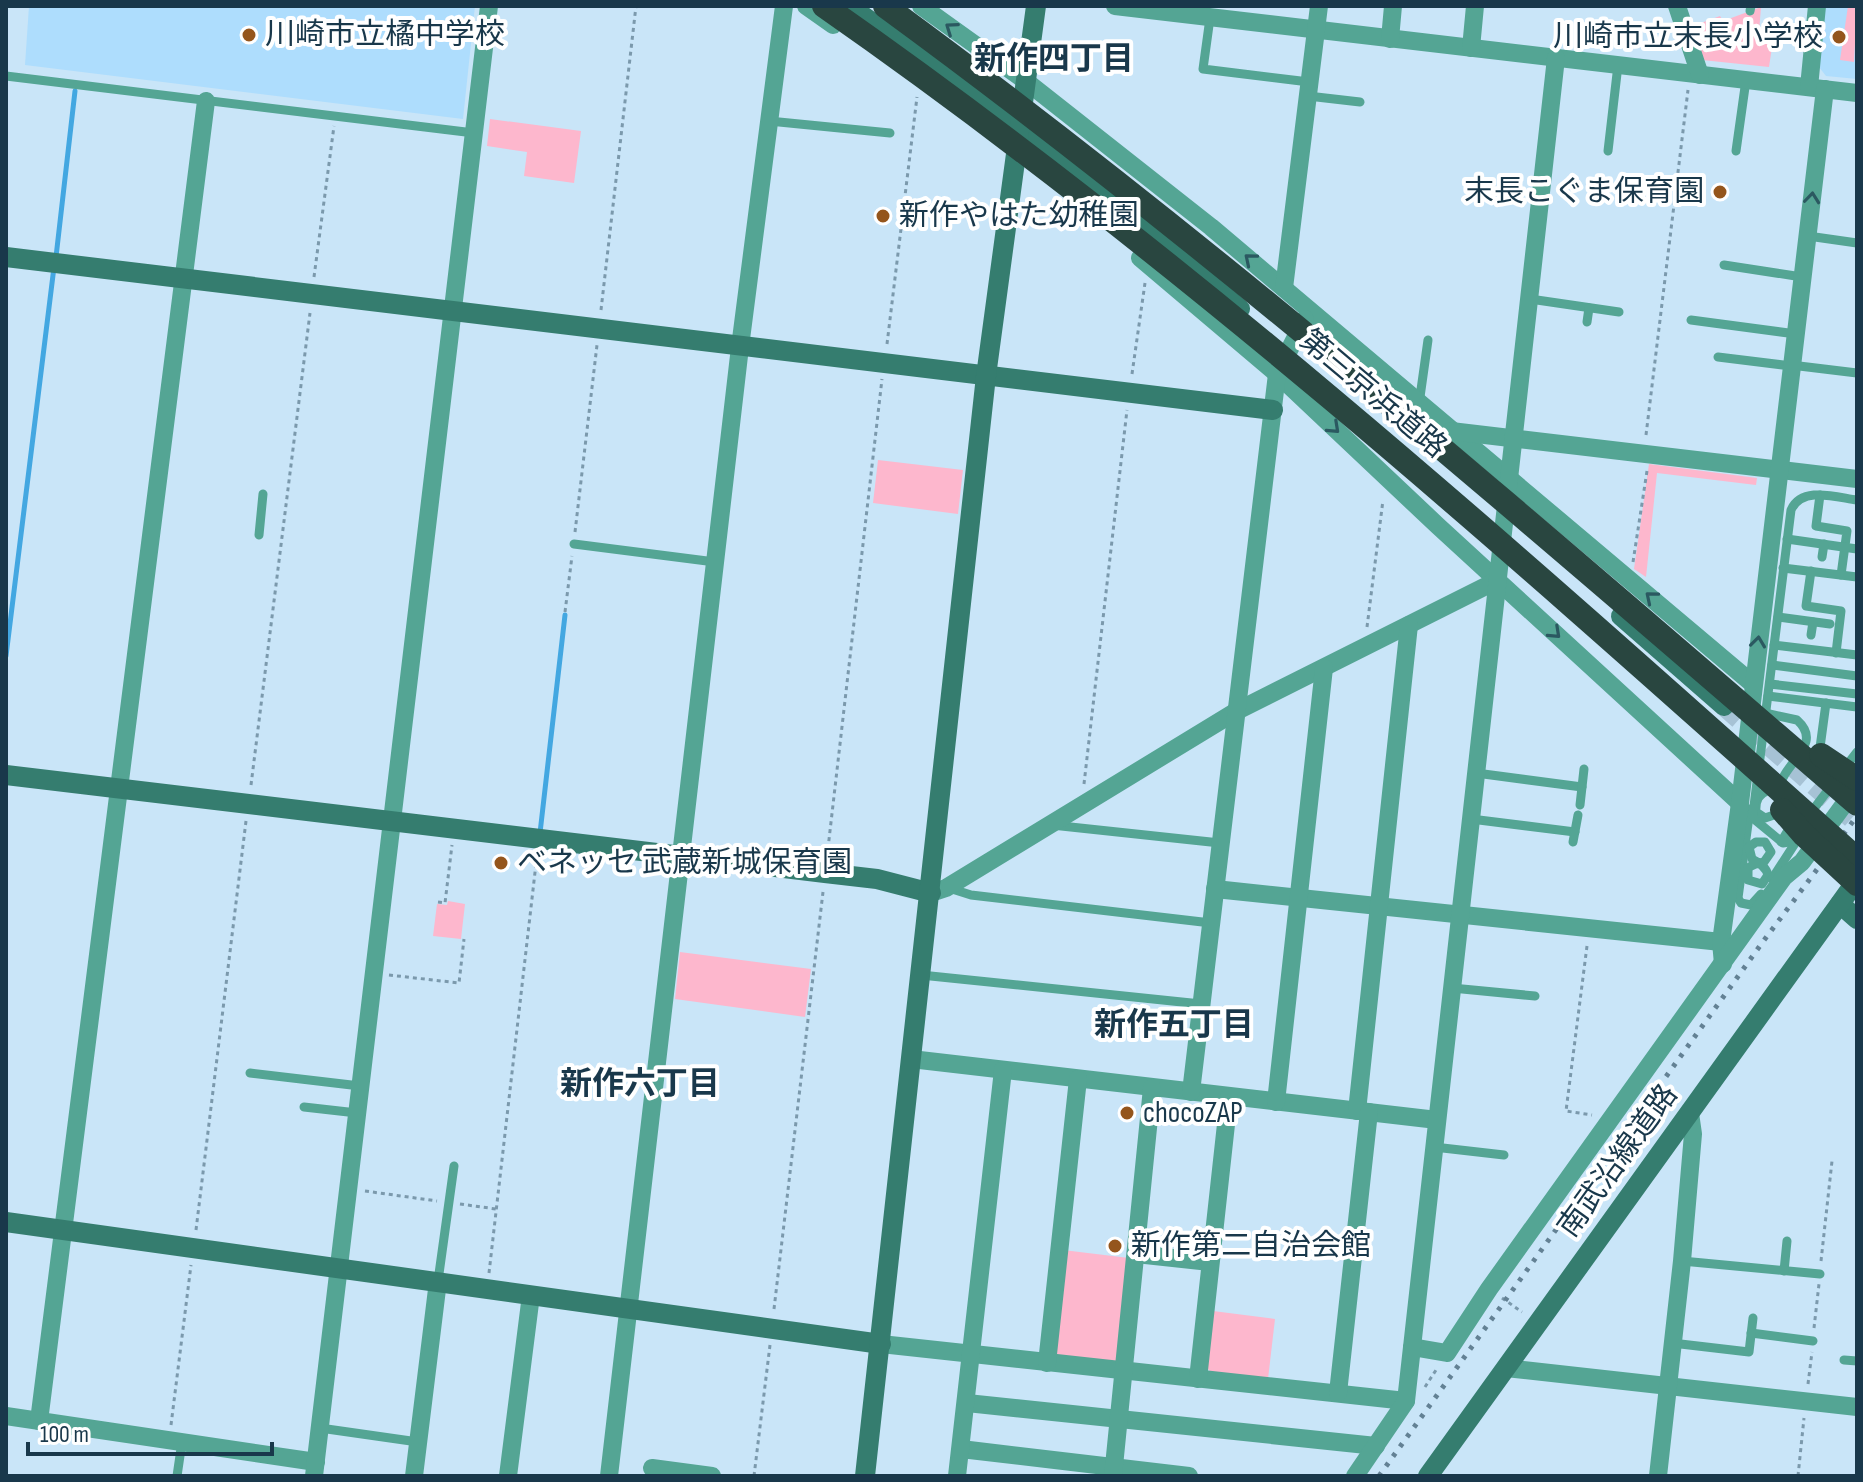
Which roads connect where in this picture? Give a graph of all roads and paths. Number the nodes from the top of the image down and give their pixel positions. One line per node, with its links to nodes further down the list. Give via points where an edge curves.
1 (489, 6): 36 (street)
2 (636, 6): 57 (path)
3 (784, 6): 34 (street)
4 (806, 6): 27 (street)
5 (824, 6): 111 (highway, 第三京浜道路, bridge, via 946,91 1151,250 1546,585)
6 (849, 6): 35 (street)
7 (865, 6): 35 (street)
8 (885, 6): 111 (highway, 第三京浜道路, bridge, via 1237,276)
9 (921, 6): 26 (street, one-way to 9)
10 (1036, 6): 26 (street)
11 (1115, 6): 17 (street)
12 (1319, 6): 18 (street)
13 (1393, 6): 19 (street)
14 (1475, 6): 20 (street)
15 (1677, 6): 23 (street)
16 (1817, 6): 28 (street)
17 (1210, 18): 18 (street); 29 (lane, via 1203,69)
18 (1315, 30): 19 (street); 29 (street)
19 (1390, 39): 20 (street)
20 (1471, 48): 21 (street)
21 (1556, 58): 22 (street); 50 (street)
22 (1618, 65): 23 (street); 38 (lane)
23 (1695, 74): 25 (street); 73 (path)
24 (6, 76): 31 (lane)
25 (1746, 80): 28 (street); 39 (lane)
26 (1027, 82): 35 (street); 48 (street, one-way to 26)
27 (919, 87): 40 (street); 63 (path)
28 (1817, 88): 30 (street); 41 (street, one-way to 28)
29 (1308, 89): 32 (lane); 48 (street)
30 (1857, 93)
31 (206, 101): 33 (lane); 47 (street)
32 (1360, 102)
33 (335, 116): 36 (lane); 49 (path)
34 (769, 121): 37 (lane); 61 (street)
35 (1021, 125): 40 (street); 60 (street, via 1174,237)
36 (474, 133): 54 (street)
37 (890, 133)
38 (1608, 151)
39 (1736, 151)
40 (1016, 158): 44 (street); 67 (street)
41 (1808, 236): 42 (lane); 46 (street)
42 (1857, 243)
43 (6, 257): 47 (street)
44 (1147, 263): 66 (street); 68 (path)
45 (1724, 265): 46 (lane)
46 (1802, 277): 58 (street)
47 (183, 279): 49 (street); 125 (street)
48 (1284, 288): 52 (street)
49 (312, 295): 54 (street); 129 (path)
50 (1530, 299): 51 (lane); 72 (street)
51 (1589, 308): 53 (lane); 56 (lane)
52 (1310, 309): 60 (street); 69 (street)
53 (1619, 312)
54 (453, 313): 57 (street); 133 (street)
55 (1691, 320): 58 (lane)
56 (1587, 322)
57 (599, 330): 61 (street); 85 (path)
58 (1796, 334): 64 (street)
59 (1428, 340): 69 (lane)
60 (1292, 344): 66 (street); 82 (street)
61 (740, 347): 63 (street); 90 (street)
62 (1718, 357): 64 (lane)
63 (884, 364): 67 (street); 144 (path)
64 (1791, 366): 65 (lane); 74 (street)
65 (1857, 373)
66 (1277, 374): 70 (street); 96 (street, one-way to 96)
67 (986, 376): 68 (street); 148 (street)
68 (1129, 393): 70 (street); 130 (path)
69 (1419, 404): 71 (street)
70 (1273, 410): 114 (street)
71 (1451, 431): 72 (street); 76 (street)
72 (1514, 438): 73 (street); 76 (street)
73 (1647, 453): 74 (street); 93 (path)
74 (1779, 470): 75 (street); 81 (street)
75 (1857, 479)
76 (1509, 480): 82 (street); 111 (street, one-way to 76)
77 (1385, 488): 102 (path)
78 (263, 494): 83 (lane)
79 (1820, 495): 80 (lane); 81 (lane, via 1801,497); 87 (lane, via 1816,526 1847,531)
80 (1857, 500)
81 (1783, 508): 84 (lane); 111 (street, one-way to 81)
82 (1504, 524): 96 (street); 111 (street)
83 (259, 535)
84 (1787, 539): 86 (lane); 91 (lane)
85 (574, 544): 90 (lane); 97 (path)
86 (1824, 544): 87 (lane); 89 (lane)
87 (1845, 547): 88 (lane); 94 (lane)
88 (1857, 549)
89 (1822, 557)
90 (715, 562): 141 (street)
91 (1783, 568): 92 (lane); 98 (lane)
92 (1811, 571): 94 (lane); 105 (lane, via 1806,606 1841,611)
93 (1631, 574)
94 (1841, 575): 95 (lane)
95 (1857, 577)
96 (1498, 580): 101 (street); 118 (street); 131 (street, one-way to 131)
97 (565, 612)
98 (1778, 617): 99 (lane); 104 (lane)
99 (1813, 622): 100 (lane); 103 (lane)
100 (1830, 624)
101 (1409, 625): 108 (street); 153 (street)
102 (1366, 634)
103 (1811, 635)
104 (1774, 645): 105 (lane); 107 (lane)
105 (1836, 653): 106 (lane)
106 (1857, 655)
107 (1772, 665): 109 (lane); 111 (lane)
108 (1324, 668): 114 (street); 149 (street)
109 (1857, 676)
110 (1857, 694): 111 (lane)
111 (1738, 701): 112 (lane); 115 (lane); 122 (highway, bridge); 127 (highway, 第三京浜道路, bridge); 128 (highway, 第三京浜道路, bridge); 131 (street); 145 (highway, bridge, via 1804,835)
112 (1826, 703): 113 (lane); 120 (lane)
113 (1857, 707)
114 (1235, 712): 130 (street); 138 (street)
115 (1765, 713): 121 (lane); 127 (lane, via 1797,720 1806,734 1805,747 1782,777)
116 (1857, 752): 127 (lane)
117 (1584, 769): 124 (lane)
118 (1476, 773): 124 (lane); 132 (street)
119 (6, 775): 125 (street)
120 (1816, 777)
121 (1757, 779): 126 (lane); 127 (lane)
122 (1857, 779)
123 (1857, 786): 160 (street)
124 (1582, 787): 132 (lane, via 1574,837)
125 (121, 789): 129 (street); 188 (street)
126 (1756, 790): 131 (lane); 137 (lane, via 1753,817)
127 (1795, 803): 137 (lane, via 1789,842); 137 (lane, via 1757,799 1756,812 1765,818 1788,816 1790,827); 140 (lane); 142 (highway, 第三京浜道路, bridge)
128 (1857, 804)
129 (248, 805): 133 (street); 190 (path)
130 (1081, 805): 134 (street)
131 (1744, 811): 151 (lane, via 1738,898); 159 (street)
132 (1471, 819): 154 (street)
133 (393, 823): 135 (street); 161 (street)
134 (1050, 825): 138 (lane); 148 (street)
135 (454, 830): 136 (street); 150 (path, via 445,903)
136 (539, 840): 141 (street); 186 (path)
137 (1781, 842)
138 (1220, 843): 147 (street)
139 (1770, 854): 140 (lane); 143 (lane); 143 (lane, via 1765,842 1752,844 1749,854)
140 (1788, 856): 151 (lane)
141 (681, 857): 144 (street); 201 (street)
142 (1857, 859)
143 (1759, 863): 146 (lane, via 1768,875); 146 (lane, via 1746,874)
144 (825, 873): 148 (street); 204 (path)
145 (1857, 882): 152 (street, 南武沿線道路)
146 (1756, 884): 151 (lane)
147 (1215, 889): 149 (street); 156 (street)
148 (938, 890): 156 (lane); 162 (street)
149 (1298, 898): 153 (street); 174 (street)
150 (438, 902)
151 (1752, 904)
152 (1840, 904): 155 (street); 178 (street, 南武沿線道路)
153 (1379, 906): 154 (street); 176 (street)
154 (1460, 915): 157 (street); 163 (street)
155 (1857, 919)
156 (1211, 923): 165 (street)
157 (1589, 928): 159 (street); 179 (path, via 1566,1111)
158 (464, 939): 161 (path, via 459,983)
159 (1721, 942): 160 (street)
160 (1723, 964): 179 (street)
161 (374, 973): 170 (street)
162 (921, 975): 165 (lane); 166 (street)
163 (1452, 988): 164 (lane); 180 (street)
164 (1535, 996)
165 (1201, 1004): 172 (street)
166 (911, 1059): 167 (street); 208 (street)
167 (1003, 1070): 169 (street); 211 (street)
168 (250, 1073): 170 (lane)
169 (1078, 1079): 171 (street); 214 (street)
170 (360, 1086): 177 (street)
171 (1152, 1088): 172 (street); 191 (street)
172 (1191, 1092): 173 (street)
173 (1229, 1097): 174 (street); 193 (street)
174 (1276, 1102): 176 (street)
175 (304, 1107): 177 (lane)
176 (1363, 1112): 180 (street); 219 (street)
177 (357, 1113): 184 (street)
178 (1690, 1113): 192 (street, via 1693,1134); 215 (street, 南武沿線道路)
179 (1611, 1118): 199 (street)
180 (1437, 1120): 181 (street)
181 (1434, 1147): 182 (lane); 209 (street)
182 (1504, 1155)
183 (454, 1166): 185 (lane)
184 (348, 1189): 185 (path); 194 (street)
185 (449, 1203): 186 (path); 197 (lane)
186 (496, 1209): 198 (path)
187 (6, 1222): 188 (street)
188 (64, 1230): 190 (street); 226 (street)
189 (1787, 1241): 195 (lane)
190 (194, 1248): 194 (street); 228 (path)
191 (1136, 1254): 193 (street); 216 (street)
192 (1682, 1261): 195 (lane); 207 (street)
193 (1210, 1262): 217 (street)
194 (339, 1267): 197 (street); 227 (street)
195 (1784, 1271): 196 (lane)
196 (1820, 1274)
197 (438, 1281): 198 (street); 229 (street)
198 (487, 1288): 200 (street)
199 (1489, 1289): 202 (path); 210 (street)
200 (531, 1295): 201 (street); 237 (street)
201 (629, 1308): 204 (street); 238 (street)
202 (1524, 1313)
203 (1753, 1318): 205 (lane)
204 (772, 1329): 208 (street); 240 (path)
205 (1751, 1333): 206 (lane); 207 (lane, via 1749,1352)
206 (1813, 1341)
207 (1672, 1343): 218 (street)
208 (881, 1344): 211 (street); 241 (street)
209 (1412, 1347): 210 (street); 220 (street)
210 (1447, 1353): 220 (path, via 1416,1402)
211 (972, 1355): 214 (street); 221 (street)
212 (1844, 1360): 213 (lane)
213 (1857, 1361)
214 (1047, 1363): 216 (street)
215 (1506, 1368): 218 (street); 245 (street, 南武沿線道路)
216 (1124, 1372): 217 (street); 225 (street)
217 (1198, 1379): 219 (street)
218 (1667, 1387): 222 (street); 246 (street)
219 (1338, 1393): 220 (street)
220 (1406, 1401): 230 (street)
221 (967, 1403): 225 (street); 231 (street)
222 (1857, 1407)
223 (1805, 1411): 247 (path)
224 (6, 1416): 226 (street)
225 (1118, 1420): 230 (street); 234 (street)
226 (39, 1421): 228 (street)
227 (320, 1428): 229 (lane); 233 (street)
228 (176, 1441): 233 (street); 235 (lane)
229 (418, 1442): 236 (street)
230 (1376, 1446): 244 (street)
231 (961, 1449): 234 (street); 242 (street)
232 (652, 1468): 239 (street)
233 (315, 1469)
234 (1114, 1472): 243 (street)
235 (177, 1476)
236 (414, 1476)
237 (508, 1476)
238 (609, 1476)
239 (712, 1476)
240 (754, 1476)
241 (865, 1476)
242 (957, 1476)
243 (1189, 1476)
244 (1355, 1476)
245 (1428, 1476)
246 (1658, 1476)
247 (1798, 1476)

